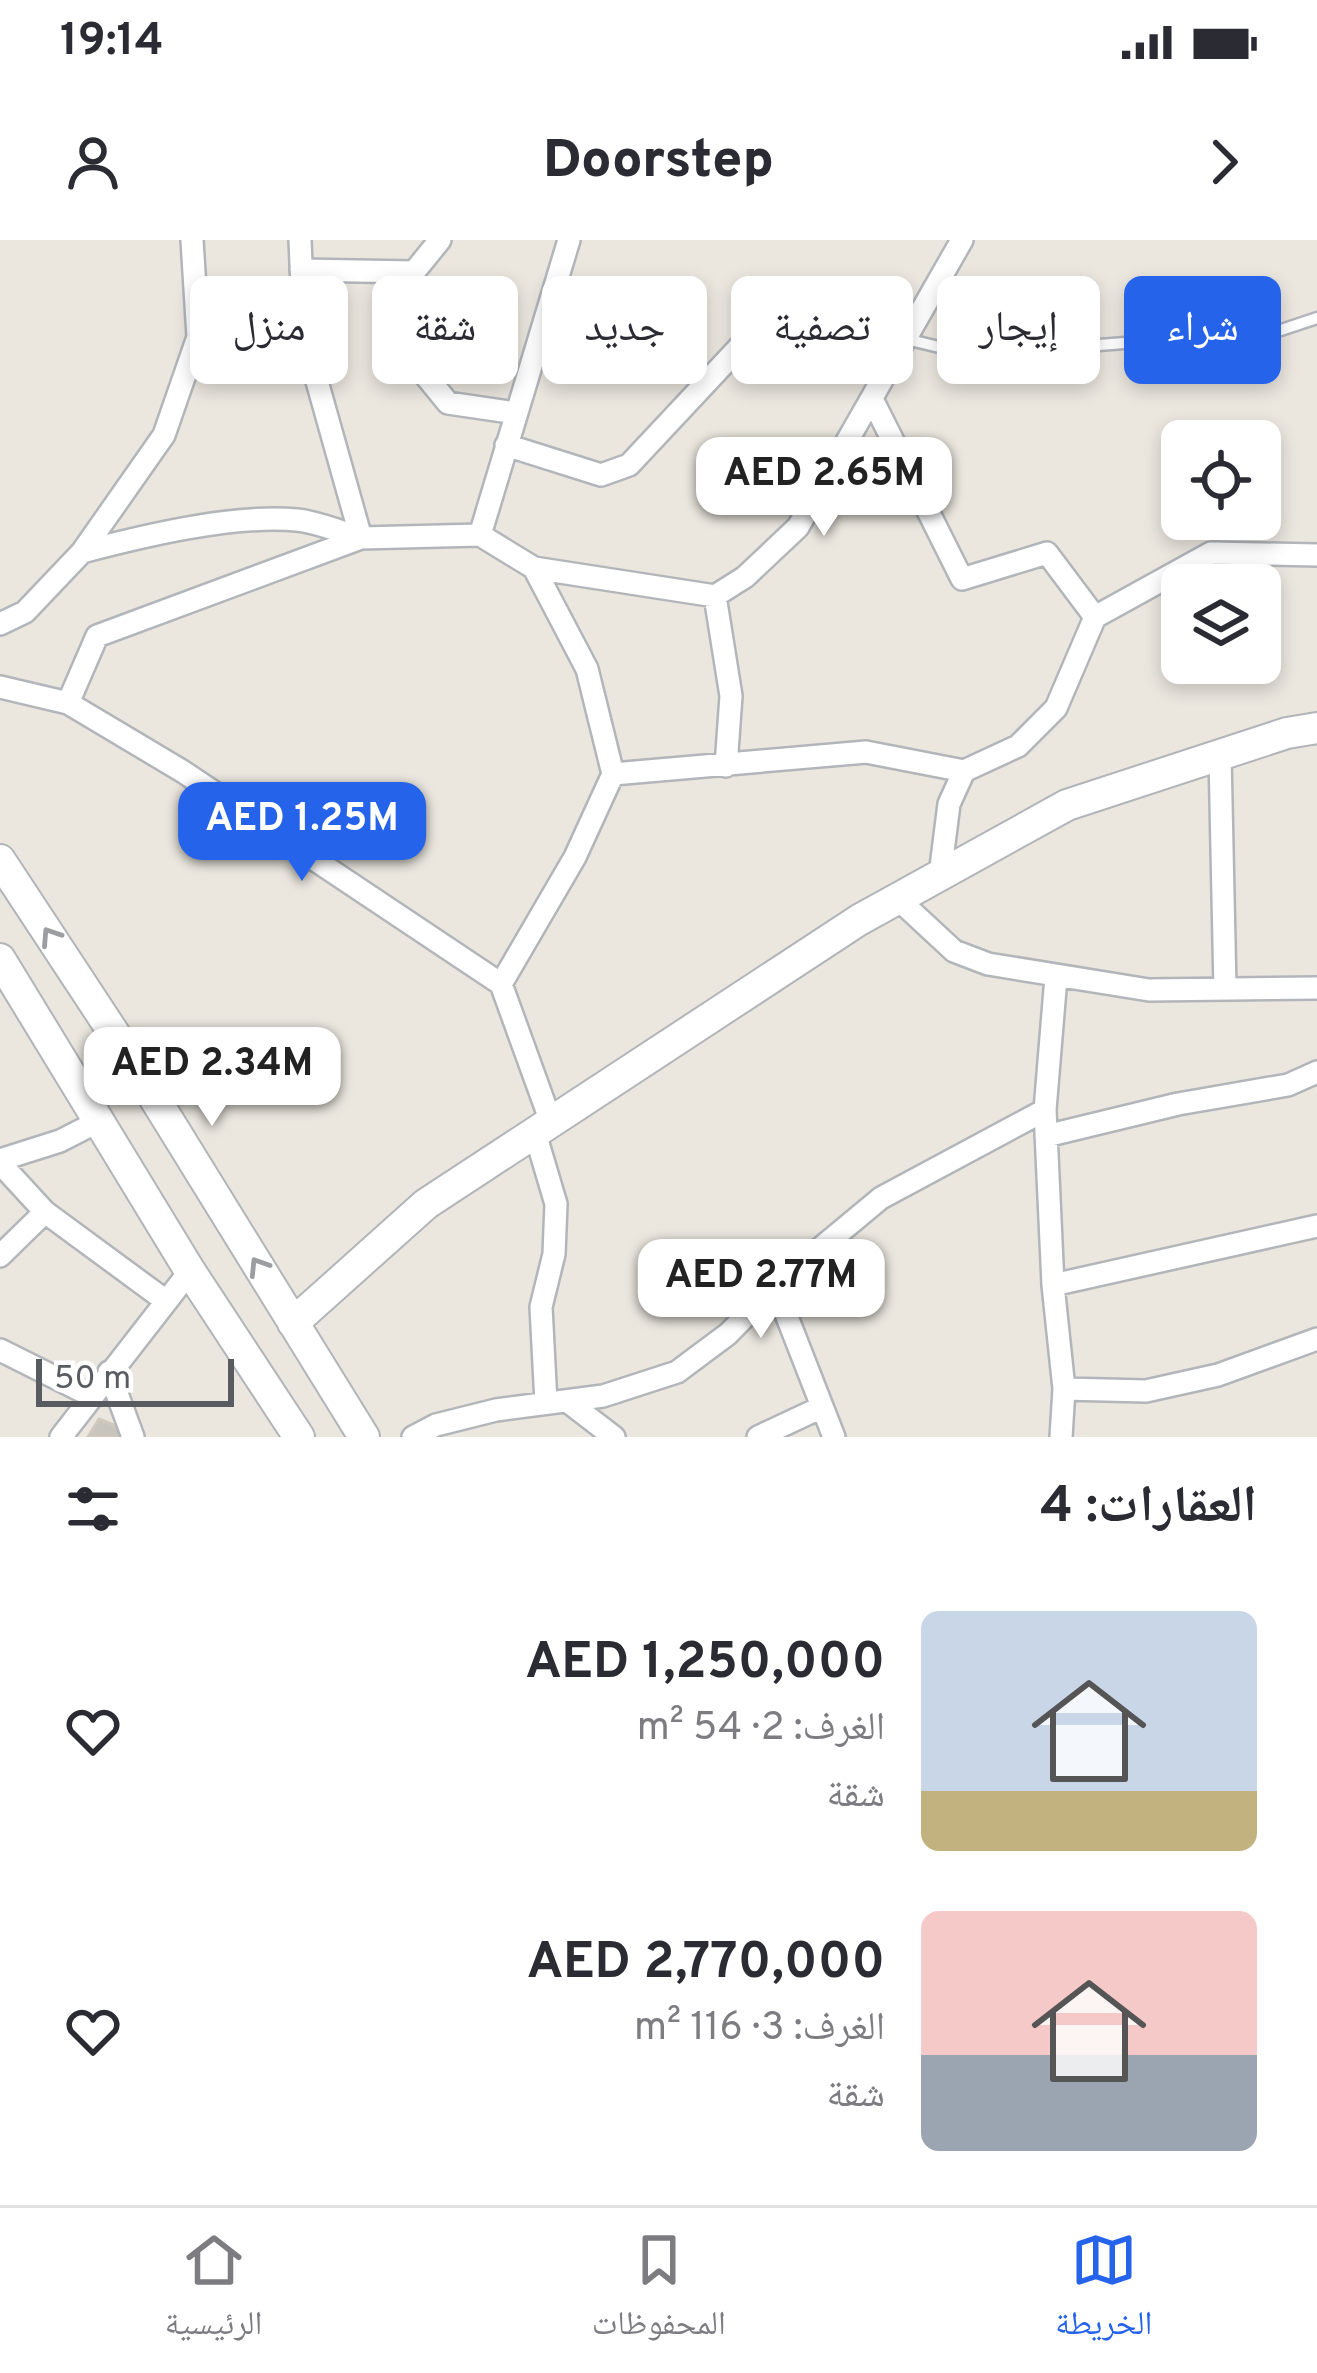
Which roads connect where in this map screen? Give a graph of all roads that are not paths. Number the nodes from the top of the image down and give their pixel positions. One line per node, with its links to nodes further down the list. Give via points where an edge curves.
1 (192, 240): 18 (street, via 198,337 164,435)
2 (300, 240): 6 (street)
3 (440, 240): 7 (street)
4 (569, 240): 14 (street)
5 (962, 240): 9 (street)
6 (301, 270): 7 (street); 17 (street, via 304,334)
7 (414, 272): 14 (street, via 421,370 448,403)
8 (1317, 317): 10 (lane, via 1281,330 1231,328 972,355)
9 (913, 327)
10 (913, 341)
11 (731, 356): 15 (street, via 629,465 602,476)
12 (880, 384): 13 (street)
13 (872, 399): 21 (street, via 798,527); 22 (street, via 962,579 1047,553)
14 (516, 413): 15 (street)
15 (506, 445): 16 (street)
16 (480, 536): 17 (street); 20 (street)
17 (362, 538): 18 (street, via 298,520 214,525); 25 (street, via 97,636)
18 (82, 552): 23 (street, via 25,612)
19 (1317, 555): 22 (street, via 1211,554)
20 (534, 568): 21 (street); 30 (street, via 587,669)
21 (715, 596): 28 (street, via 731,696)
22 (1095, 617): 29 (street, via 1056,708 1018,746)
23 (0, 623)
24 (0, 687): 25 (street)
25 (68, 703): 36 (street)
26 (1317, 728): 27 (main road)
27 (1220, 755): 32 (main road, via 1067,806); 38 (street)
28 (726, 766): 29 (street, via 866,752); 30 (street)
29 (964, 771): 32 (street, via 949,804)
30 (613, 774): 36 (street)
31 (0, 860): 52 (main road, one-way to 31)
32 (940, 875): 33 (main road)
33 (898, 898): 35 (street, via 954,951); 42 (main road)
34 (0, 958): 41 (main road)
35 (1056, 976): 38 (street, via 1149,990); 40 (street)
36 (501, 983): 42 (street)
37 (1317, 988): 38 (street)
38 (1226, 989)
39 (1317, 1072): 43 (street)
40 (1045, 1110): 43 (street); 49 (street, via 881,1198)
41 (101, 1120): 44 (street); 48 (main road)
42 (543, 1127): 52 (main road, via 426,1204); 58 (street, via 556,1204 541,1307)
43 (1046, 1136): 50 (street)
44 (0, 1162): 45 (street)
45 (46, 1211): 47 (street); 51 (street)
46 (1317, 1226): 50 (street)
47 (0, 1256)
48 (190, 1271): 51 (street); 62 (main road)
49 (775, 1286): 58 (street, via 677,1372); 59 (street)
50 (1053, 1286): 56 (street)
51 (166, 1301): 55 (street)
52 (293, 1323): 63 (main road)
53 (1317, 1339): 56 (street, via 1146,1391)
54 (0, 1350): 57 (street)
55 (109, 1372): 57 (street); 61 (street)
56 (1064, 1389): 68 (street)
57 (90, 1395): 60 (street)
58 (556, 1402): 64 (street, via 496,1410); 65 (street)
59 (822, 1407): 66 (street); 67 (street)
60 (61, 1437)
61 (133, 1437)
62 (299, 1437)
63 (364, 1437)
64 (412, 1437)
65 (614, 1437)
66 (758, 1437)
67 (834, 1437)
68 (1061, 1437)

